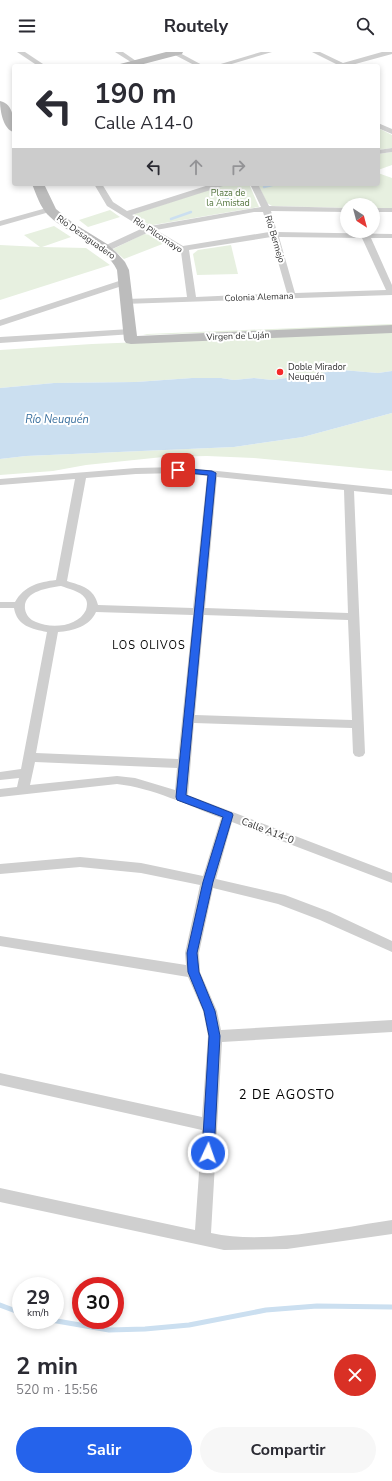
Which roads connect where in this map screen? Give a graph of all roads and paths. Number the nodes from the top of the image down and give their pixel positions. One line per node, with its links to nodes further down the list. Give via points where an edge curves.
1 (20, 52): 8 (street)
2 (118, 52): 7 (street)
3 (176, 52): 7 (street); 10 (street)
4 (269, 52): 11 (street)
5 (315, 52): 12 (street)
6 (390, 52): 13 (street)
7 (136, 63): 9 (street)
8 (40, 64)
9 (132, 64)
10 (197, 64)
11 (225, 64)
12 (338, 64)
13 (349, 64)
14 (2, 99): 15 (street)
15 (12, 126)
16 (380, 126): 17 (street)
17 (392, 132)
18 (392, 150): 19 (street)
19 (380, 152)
20 (39, 186): 24 (street, Río Desaguadero)
21 (99, 186): 29 (street, Río Pilcomayo, via 107,200)
22 (214, 186): 29 (street)
23 (255, 186): 25 (street, Río Bermejo)
24 (50, 209): 30 (street); 37 (street, Río Desaguadero)
25 (266, 209): 26 (street); 31 (street); 32 (street, Río Bermejo)
26 (340, 210)
27 (380, 210): 28 (street)
28 (392, 210)
29 (126, 214): 31 (street, Río Pilcomayo)
30 (0, 224)
31 (148, 229): 37 (street); 38 (street, Río Pilcomayo)
32 (274, 234): 33 (street); 38 (street); 41 (street, Río Bermejo)
33 (340, 235)
34 (380, 236): 35 (street)
35 (392, 236)
36 (366, 238): 40 (street)
37 (104, 249): 39 (street, Río Desaguadero, via 121,263)
38 (182, 249): 42 (street, Río Pilcomayo, via 186,254)
39 (125, 282): 43 (street, Río Desaguadero); 45 (street)
40 (391, 292): 41 (street, Colonia Alemana)
41 (292, 296): 42 (street, Colonia Alemana)
42 (192, 299): 43 (street, Colonia Alemana)
43 (126, 302): 47 (street, Río Desaguadero)
44 (392, 322): 47 (street, Virgen de Luján)
45 (0, 323)
46 (392, 329): 47 (street, Virgen de Luján)
47 (131, 336): 48 (street, Virgen de Luján)
48 (0, 340)
49 (212, 473): 50 (street, via 157,470); 52 (street); 58 (street)
50 (81, 476): 51 (street); 54 (street)
51 (0, 482)
52 (349, 488): 53 (street); 59 (street)
53 (392, 492)
54 (61, 584): 56 (street, via 38,587 22,598); 57 (street, via 74,585 84,590 91,596)
55 (0, 605): 56 (street)
56 (19, 605): 60 (street, via 23,619 36,627)
57 (93, 608): 58 (street); 60 (street, via 87,619 78,625)
58 (199, 611): 59 (street); 61 (street)
59 (354, 616): 62 (street)
60 (53, 630): 64 (street)
61 (190, 719): 62 (street); 65 (street)
62 (358, 724): 63 (street)
63 (359, 753)
64 (29, 757): 65 (street); 66 (street)
65 (185, 764): 70 (street)
66 (26, 773): 67 (street); 68 (street)
67 (0, 776)
68 (23, 790): 69 (street, Calle A14-0); 70 (street, Calle A14-0, via 117,780 142,784)
69 (0, 793)
70 (181, 797): 71 (street, Calle A14-0)
71 (228, 815): 73 (street, Calle A14-0); 74 (street)
72 (0, 869): 74 (street, via 80,862 141,868)
73 (392, 878)
74 (208, 882): 76 (street, via 302,907); 77 (street, via 192,953)
75 (0, 941): 77 (street)
76 (392, 947)
77 (194, 972): 79 (street, via 210,1011)
78 (392, 1026): 79 (street)
79 (215, 1036): 81 (street)
80 (0, 1078): 81 (street)
81 (209, 1125): 84 (street)
82 (0, 1195): 84 (street)
83 (392, 1227): 84 (street, via 248,1245)
84 (203, 1238)

